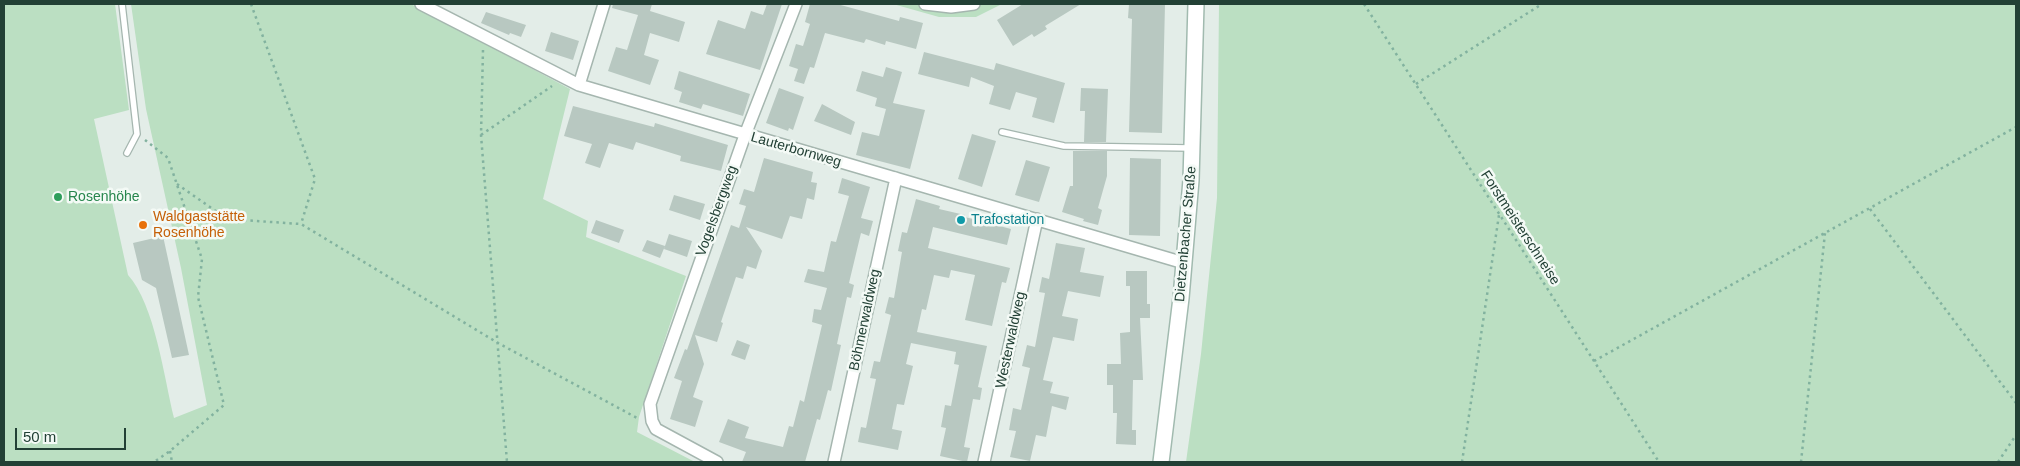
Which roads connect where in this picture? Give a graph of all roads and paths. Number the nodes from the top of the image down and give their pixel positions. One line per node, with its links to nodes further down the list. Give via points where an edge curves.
1 (122, 4): 17 (lane)
2 (251, 4): 27 (path, via 315,179)
3 (421, 4): 11 (street, Lauterbornweg)
4 (604, 4): 14 (street)
5 (796, 4): 19 (street, Vogelsbergweg)
6 (925, 4): 7 (street, via 951,7)
7 (974, 4)
8 (1196, 4): 20 (main road, Dietzenbacher Straße)
9 (1364, 4): 13 (path, Forstmeisterschneise)
10 (1542, 4): 13 (path)
11 (484, 36): 12 (street, Lauterbornweg); 18 (path)
12 (563, 78): 14 (street, Lauterbornweg); 18 (path)
13 (1416, 84): 25 (path, Forstmeisterschneise)
14 (578, 85): 19 (street, Lauterbornweg)
15 (2016, 127): 24 (path)
16 (1002, 132): 20 (lane, via 1064,146)
17 (137, 134): 21 (lane); 23 (path, via 168,158)
18 (481, 135): 30 (path)
19 (745, 135): 22 (street, Lauterbornweg); 33 (street, Vogelsbergweg, via 650,398)
20 (1192, 148): 29 (main road, Dietzenbacher Straße)
21 (126, 153)
22 (896, 178): 26 (street, Lauterbornweg); 40 (street, Böhmerwaldweg)
23 (176, 184): 27 (path, via 227,219); 35 (path, via 202,259 198,297 224,405)
24 (1870, 209): 28 (path); 32 (path)
25 (1499, 214): 31 (path, Forstmeisterschneise); 43 (path)
26 (1037, 218): 29 (street, Lauterbornweg); 41 (street, Westerwaldweg)
27 (301, 224): 30 (path)
28 (1825, 233): 31 (path); 45 (path)
29 (1184, 263): 42 (main road, Dietzenbacher Straße)
30 (498, 343): 33 (path); 38 (path)
31 (1594, 361): 44 (path, Forstmeisterschneise)
32 (2016, 403)
33 (654, 425): 39 (street, via 665,435)
34 (2016, 435): 46 (path)
35 (170, 451): 36 (path); 37 (path)
36 (154, 462)
37 (172, 462)
38 (507, 462)
39 (717, 462)
40 (834, 462)
41 (984, 462)
42 (1161, 462)
43 (1462, 462)
44 (1659, 462)
45 (1801, 462)
46 (1998, 462)

